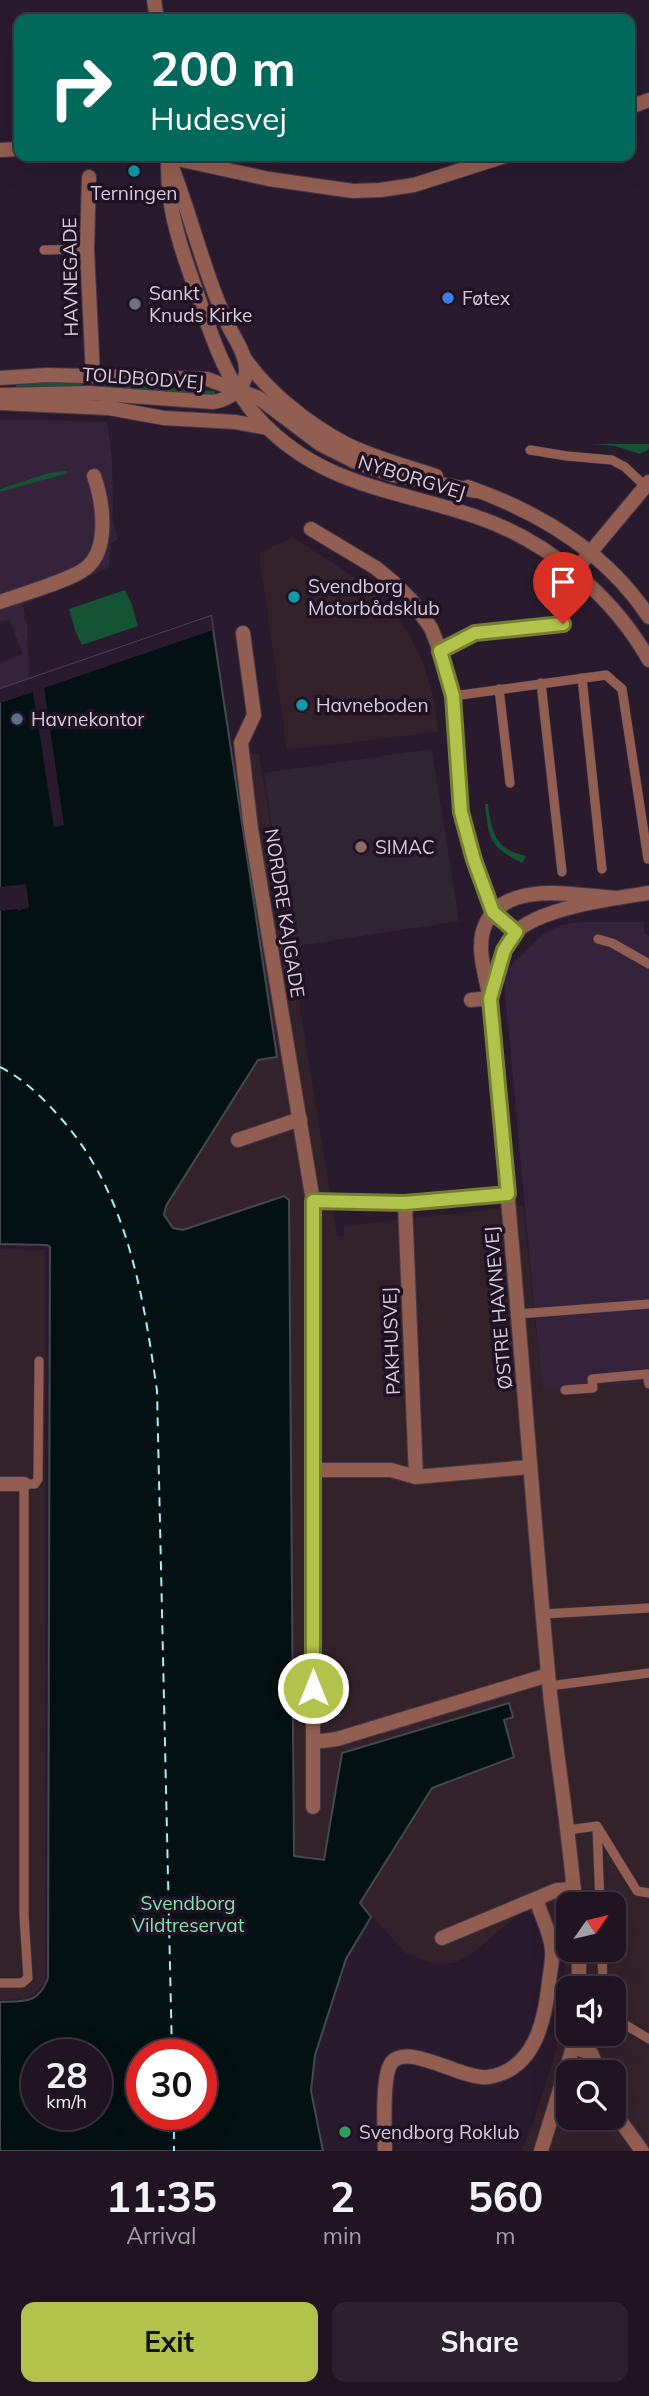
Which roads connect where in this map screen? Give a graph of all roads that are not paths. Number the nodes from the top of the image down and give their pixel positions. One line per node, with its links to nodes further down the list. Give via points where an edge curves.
1 (165, 161): 9 (street, via 176,228)
2 (167, 161): 8 (street, NYBORGVEJ, via 207,276)
3 (188, 161): 4 (street, via 353,191 414,185)
4 (489, 161)
5 (89, 177): 6 (street, HAVNEGADE)
6 (87, 248): 7 (lane); 10 (street, HAVNEGADE)
7 (44, 250)
8 (244, 358): 13 (street, via 244,378); 20 (street, NYBORGVEJ, via 281,398 345,443)
9 (225, 366): 11 (street, TOLDBODVEJ); 13 (street)
10 (93, 376): 11 (street, TOLDBODVEJ); 12 (street, TOLDBODVEJ)
11 (197, 377): 13 (street, TOLDBODVEJ)
12 (0, 378)
13 (238, 389): 14 (street, TOLDBODVEJ, via 228,398 212,402 89,393); 16 (street, NYBORGVEJ); 20 (street, NYBORGVEJ, via 259,398 320,444 356,463)
14 (0, 395)
15 (0, 404): 16 (street, TOLDBODVEJ, via 109,408)
16 (268, 428): 23 (street, NYBORGVEJ, via 330,471 497,525)
17 (530, 450): 19 (lane, via 612,460)
18 (94, 476): 24 (street, via 102,525 91,563 76,574)
19 (647, 484): 22 (street)
20 (477, 491): 22 (street, NYBORGVEJ, via 540,520)
21 (311, 529): 28 (street, via 393,582 411,600)
22 (590, 552): 23 (street); 25 (street, NYBORGVEJ)
23 (574, 572): 29 (street, NYBORGVEJ, via 610,606)
24 (0, 602)
25 (649, 617)
26 (563, 624): 28 (lane, via 475,633)
27 (243, 633): 46 (street, NORDRE KAJGADE, via 254,715 241,743 251,830)
28 (440, 651): 33 (street)
29 (649, 660)
30 (582, 678): 31 (lane); 35 (lane, via 606,675 622,689); 36 (lane)
31 (541, 683): 32 (lane); 37 (lane)
32 (499, 689): 33 (lane); 34 (lane)
33 (453, 696): 40 (street, via 461,812)
34 (510, 783)
35 (648, 859)
36 (602, 869)
37 (562, 872)
38 (649, 893): 39 (street)
39 (617, 898): 40 (street, via 529,894); 41 (street, via 549,914)
40 (493, 912): 41 (street); 44 (street, ØSTRE HAVNEVEJ, via 485,924 481,948)
41 (516, 932): 44 (street, ØSTRE HAVNEVEJ, via 504,950)
42 (598, 939): 43 (lane)
43 (649, 964)
44 (490, 999): 45 (street); 48 (street, ØSTRE HAVNEVEJ)
45 (471, 1000)
46 (300, 1119): 47 (street); 49 (street, NORDRE KAJGADE)
47 (239, 1140)
48 (508, 1194): 50 (street); 52 (street, ØSTRE HAVNEVEJ)
49 (313, 1201): 50 (street); 57 (street, NORDRE KAJGADE)
50 (405, 1203): 58 (street, PAKHUSVEJ)
51 (649, 1304): 52 (lane)
52 (518, 1314): 56 (street, ØSTRE HAVNEVEJ)
53 (39, 1360): 60 (lane, via 38,1479)
54 (649, 1384): 55 (lane, via 647,1374 592,1379 593,1388)
55 (565, 1390)
56 (529, 1467): 58 (street); 62 (street, ØSTRE HAVNEVEJ)
57 (313, 1470): 58 (street, via 391,1471); 65 (street, NORDRE KAJGADE)
58 (416, 1477)
59 (0, 1484): 60 (street)
60 (24, 1485): 75 (lane, via 28,1978 22,1983)
61 (649, 1608): 62 (lane)
62 (543, 1614): 64 (street, ØSTRE HAVNEVEJ)
63 (649, 1673): 64 (lane)
64 (549, 1681): 65 (street); 68 (street, ØSTRE HAVNEVEJ)
65 (314, 1742): 66 (street, NORDRE KAJGADE)
66 (313, 1807)
67 (597, 1826): 68 (lane); 71 (lane); 72 (lane, via 637,1891)
68 (568, 1830): 70 (street, ØSTRE HAVNEVEJ)
69 (562, 1892): 73 (street, ØSTRE HAVNEVEJ)
70 (574, 1892)
71 (600, 1892)
72 (649, 1892)
73 (536, 1899): 74 (street, ØSTRE HAVNEVEJ); 82 (street, via 552,1949 540,2033 527,2055 507,2071 488,2077 402,2055 387,2070)
74 (442, 1938)
75 (0, 1983)
76 (626, 2025): 77 (lane)
77 (649, 2039)
78 (571, 2046): 83 (street)
79 (581, 2046): 80 (street)
80 (594, 2060)
81 (626, 2129): 84 (street)
82 (386, 2151)
83 (541, 2151)
84 (642, 2151)

